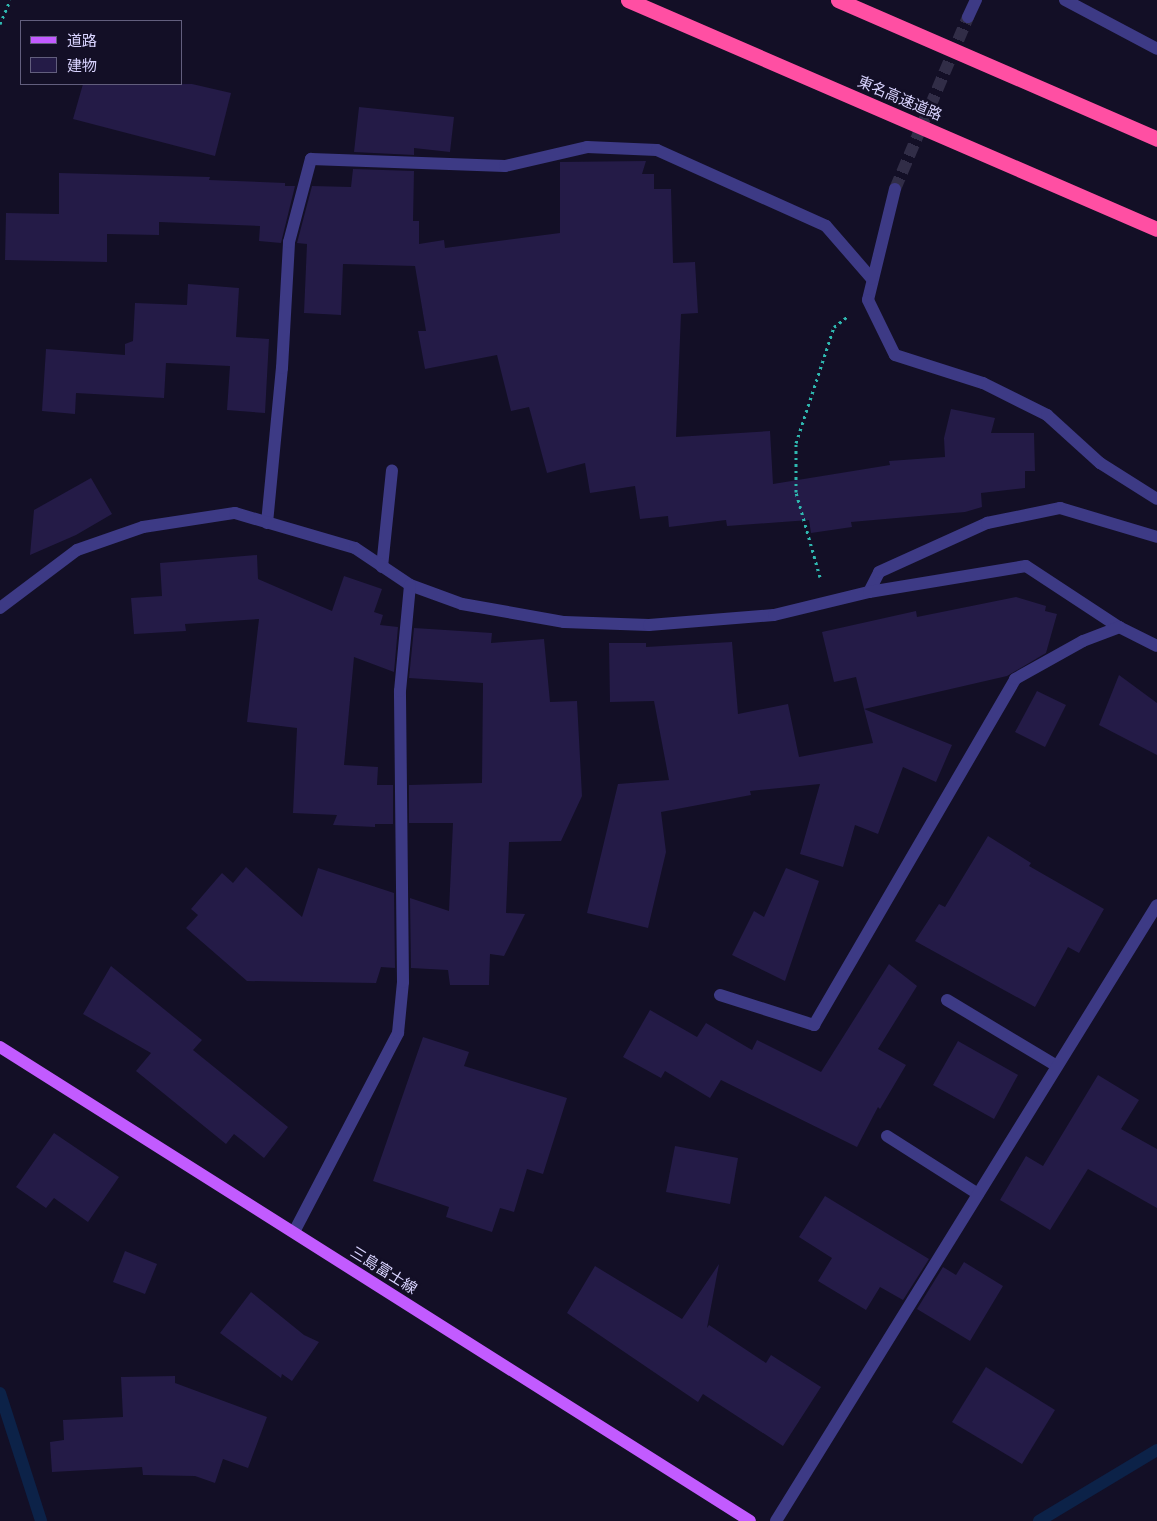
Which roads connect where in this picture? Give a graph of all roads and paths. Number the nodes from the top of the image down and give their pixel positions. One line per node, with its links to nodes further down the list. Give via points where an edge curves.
1 (10, 0): 7 (path)
2 (628, 0): 11 (highway, 東名高速道路)
3 (838, 0): 9 (highway)
4 (976, 0): 6 (street)
5 (1066, 0): 8 (street)
6 (968, 18)
7 (0, 24)
8 (1157, 49)
9 (1157, 138)
10 (895, 189): 12 (street)
11 (1157, 229)
12 (872, 279): 13 (street); 16 (street, via 826,226 657,150 587,147 505,166 311,159 289,242 282,368)
13 (868, 300): 15 (street, via 895,355 983,383 1047,415 1100,463); 21 (path, via 834,327 796,443 796,492)
14 (392, 471): 18 (street)
15 (1157, 499)
16 (266, 523): 18 (street, via 355,548); 22 (street, via 235,513 143,527 77,550)
17 (1157, 537): 20 (street, via 1060,508 987,523 879,572)
18 (382, 567): 19 (street)
19 (410, 585): 21 (street, via 462,604 564,622 649,625 774,615); 32 (street, via 400,691 403,982 398,1033)
20 (869, 592): 21 (street); 23 (street, via 1026,566)
21 (828, 604)
22 (0, 608)
23 (1119, 627): 24 (street); 26 (street, via 1083,642 1016,679 814,1025)
24 (1157, 646)
25 (1157, 905): 29 (street)
26 (720, 995)
27 (947, 1000): 29 (street)
28 (0, 1047): 32 (main road, 三島富士線)
29 (1057, 1066): 31 (street)
30 (887, 1136): 31 (street)
31 (978, 1194): 34 (street)
32 (294, 1232): 33 (main road, 三島富士線)
33 (750, 1521)
34 (776, 1521)

